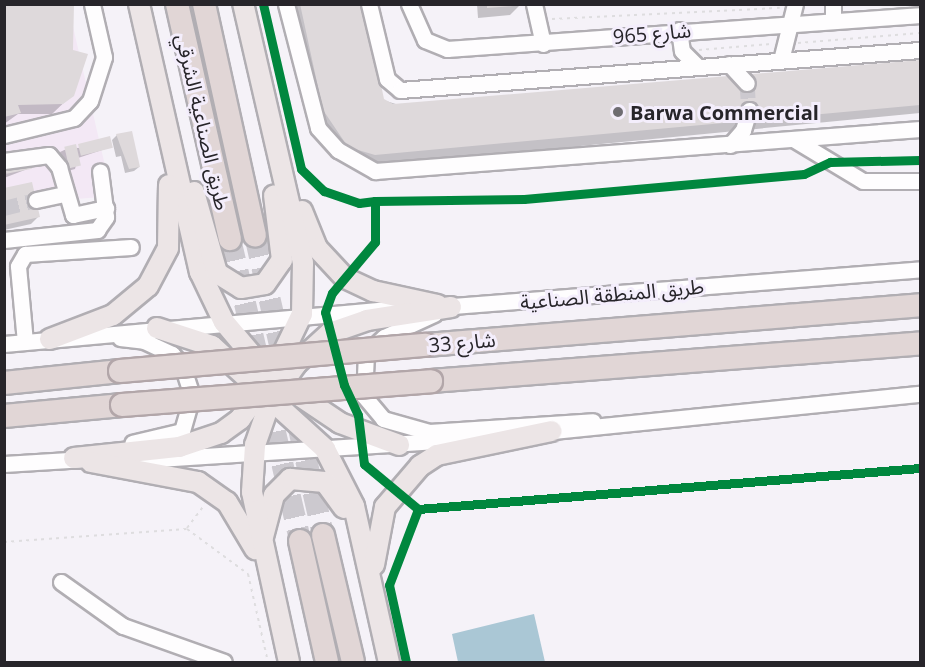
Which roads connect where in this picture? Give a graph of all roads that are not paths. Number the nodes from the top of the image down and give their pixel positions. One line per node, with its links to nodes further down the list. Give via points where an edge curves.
1 (92, 4): 23 (street, via 104,57 90,101 74,118)
2 (139, 4): 21 (main road, طريق الصناعية الشرقي)
3 (177, 4): 34 (highway, طريق الصناعية الشرقي)
4 (204, 4): 33 (highway, طريق الصناعية الشرقي)
5 (243, 4): 20 (main road)
6 (286, 4): 26 (street, via 318,128 364,167 392,172)
7 (369, 4): 19 (street, via 387,79 399,90)
8 (409, 4): 16 (street, شارع 965, via 425,40 447,50)
9 (833, 4): 13 (street)
10 (795, 6): 14 (street)
11 (536, 12): 16 (street)
12 (921, 15): 13 (street, شارع 965)
13 (833, 21): 14 (street, شارع 965)
14 (793, 24): 15 (street, شارع 965); 18 (street)
15 (680, 30): 16 (street, شارع 965); 19 (street, via 682,51)
16 (543, 44)
17 (921, 50): 18 (street)
18 (781, 60): 19 (street)
19 (696, 66)
20 (259, 77): 21 (main road, via 284,252 273,277 251,288 233,286 217,273); 39 (main road, via 310,235 329,264 373,291); 40 (main road, via 303,263)
21 (159, 93): 41 (main road, via 200,272); 45 (main road, via 172,219 163,263 124,308)
22 (921, 129): 24 (street)
23 (4, 135)
24 (794, 140): 25 (street); 29 (street, via 863,182)
25 (770, 141): 26 (street); 26 (street, via 755,128 749,110 743,129)
26 (730, 145)
27 (4, 161): 30 (street, via 49,155 57,162)
28 (100, 171): 32 (street)
29 (921, 181)
30 (66, 194): 31 (street); 32 (street, via 76,216)
31 (36, 200)
32 (106, 208): 35 (street, via 103,224 89,233)
33 (255, 235)
34 (230, 239)
35 (4, 240)
36 (131, 247): 46 (street, via 25,254 18,266)
37 (921, 268): 39 (street, طريق المنطقة الصناعية)
38 (921, 305): 49 (highway, شارع 33, bridge)
39 (451, 307): 40 (street, طريق المنطقة الصناعية); 50 (main road, via 350,324 319,341); 53 (street, via 384,337 366,354 364,396 383,418 429,432 573,418)
40 (302, 314): 41 (street); 50 (main road)
41 (224, 322): 42 (street); 50 (main road)
42 (157, 328): 44 (street); 50 (main road, via 212,346)
43 (4, 335): 46 (street)
44 (93, 336): 45 (street); 58 (street, via 144,341 172,354 187,378 190,414 176,434)
45 (50, 339): 46 (street)
46 (23, 342): 48 (street)
47 (921, 343): 52 (highway, شارع 33, bridge)
48 (4, 344)
49 (4, 383)
50 (272, 387): 55 (main road, via 340,423); 56 (main road); 57 (main road); 58 (main road, via 240,419 201,442)
51 (921, 394): 53 (street)
52 (4, 416)
53 (616, 424): 54 (street)
54 (552, 431): 55 (street); 65 (main road, via 437,455 405,478 377,527)
55 (399, 445): 56 (street)
56 (326, 449): 57 (street); 65 (main road, via 349,490)
57 (253, 455): 58 (street, via 153,463); 62 (main road, via 252,492)
58 (74, 458): 59 (street); 63 (main road, via 179,476 214,491 238,516)
59 (4, 464)
60 (323, 535): 69 (highway)
61 (300, 540): 68 (highway)
62 (261, 549): 63 (main road); 70 (main road, via 269,507 281,486 302,476 333,488 345,511)
63 (267, 571): 67 (main road)
64 (61, 582): 66 (street, via 123,626)
65 (375, 597): 71 (main road)
66 (224, 663)
67 (290, 663)
68 (327, 663)
69 (353, 663)
70 (378, 663)
71 (389, 663)

